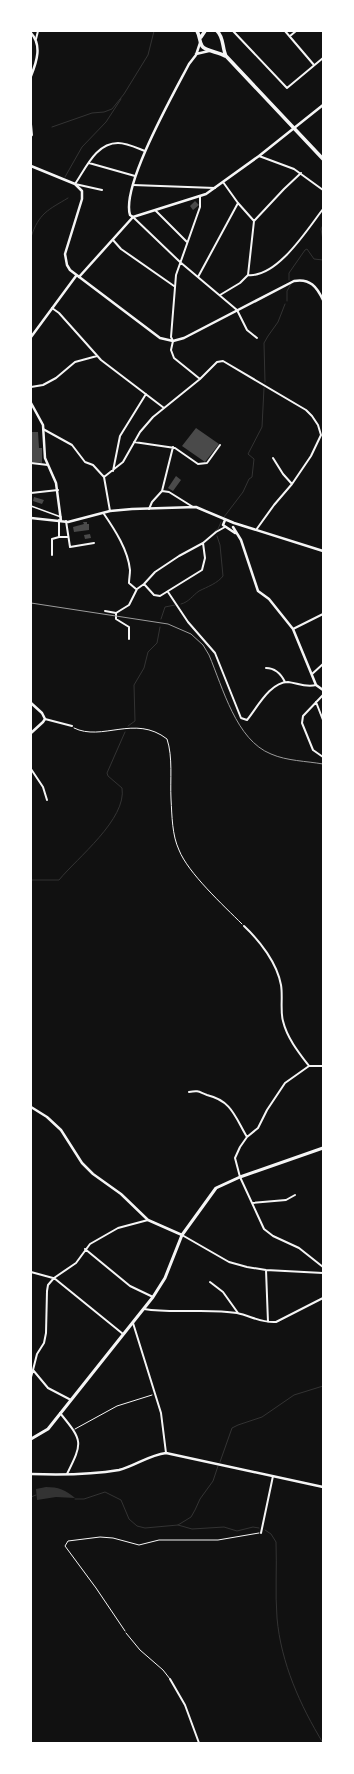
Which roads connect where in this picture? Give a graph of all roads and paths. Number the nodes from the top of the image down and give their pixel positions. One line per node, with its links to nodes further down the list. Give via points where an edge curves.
1 (38, 31): 11 (street)
2 (197, 31): 10 (main road)
3 (204, 31): 10 (main road)
4 (217, 31): 13 (main road)
5 (233, 31): 19 (street, via 287,88)
6 (285, 31): 9 (street)
7 (296, 31): 9 (street)
8 (31, 33): 11 (street)
9 (290, 36): 19 (street)
10 (201, 38): 12 (main road)
11 (36, 39): 20 (street, via 38,51)
12 (201, 42): 14 (main road); 16 (street)
13 (222, 42): 15 (main road); 17 (main road)
14 (209, 51): 15 (main road); 16 (street)
15 (214, 51): 17 (main road)
16 (196, 55): 25 (street)
17 (226, 56): 27 (main road)
18 (323, 58): 19 (street)
19 (314, 65)
20 (31, 76)
21 (323, 105): 26 (street)
22 (31, 124): 23 (street)
23 (32, 135): 24 (street)
24 (36, 135)
25 (145, 151): 28 (street, via 119,143 112,144 96,152); 31 (street)
26 (259, 156): 30 (street, via 290,166); 32 (street)
27 (323, 159)
28 (89, 163): 31 (street); 33 (street)
29 (31, 166): 33 (street)
30 (301, 174): 37 (street); 43 (street)
31 (135, 176): 34 (street)
32 (223, 182): 35 (street); 39 (street)
33 (75, 184): 36 (street); 48 (street, via 80,187 83,195 65,257 70,270)
34 (132, 185): 35 (street); 42 (street, via 129,212)
35 (216, 188): 38 (street)
36 (102, 190)
37 (323, 190)
38 (200, 197): 41 (street); 45 (street, via 200,207)
39 (238, 203): 43 (street); 49 (street)
40 (323, 209): 47 (street, via 282,260 255,276)
41 (155, 210): 42 (street); 45 (street)
42 (133, 217): 44 (street); 46 (street)
43 (254, 221): 47 (street)
44 (113, 240): 48 (street); 50 (street, via 121,249)
45 (186, 242): 46 (street)
46 (180, 262): 49 (street); 50 (street)
47 (248, 275): 51 (street)
48 (78, 276): 53 (street); 57 (street, via 160,338)
49 (198, 277): 51 (street)
50 (174, 286): 57 (street, via 171,337)
51 (220, 295): 54 (street)
52 (323, 300): 54 (street, via 315,285 298,280)
53 (52, 308): 55 (street); 58 (street)
54 (238, 310): 56 (street, via 250,334); 57 (street, via 184,338)
55 (31, 337)
56 (257, 338)
57 (173, 341): 59 (street, via 171,350 174,358)
58 (97, 356): 60 (street, via 75,362 56,378 43,385); 61 (street)
59 (200, 379): 63 (street); 73 (street, via 223,361 312,416 318,425 320,435 311,456)
60 (31, 387)
61 (146, 394): 63 (street); 71 (street, via 120,436)
62 (31, 404): 64 (street)
63 (164, 408): 65 (street, via 153,417)
64 (43, 429): 70 (street); 72 (street, via 72,445 85,462 93,465)
65 (134, 442): 67 (street); 71 (street, via 123,462)
66 (220, 445): 67 (street, via 207,463 198,464)
67 (173, 447): 75 (street)
68 (273, 458): 73 (street)
69 (31, 463): 70 (street)
70 (48, 464): 74 (street)
71 (113, 471): 72 (street)
72 (104, 477): 80 (street)
73 (292, 484): 89 (street)
74 (58, 490): 76 (street); 82 (street)
75 (162, 491): 78 (street, via 169,492); 79 (street)
76 (31, 493)
77 (31, 506): 82 (street)
78 (194, 507): 79 (street); 84 (street, via 202,508)
79 (149, 508): 80 (street)
80 (110, 511): 81 (street)
81 (104, 514): 86 (street); 97 (street, via 124,549 130,569 130,583)
82 (61, 517): 85 (street)
83 (31, 518): 85 (street)
84 (225, 520): 87 (street); 88 (street)
85 (60, 521): 86 (street); 90 (street)
86 (66, 522): 91 (street)
87 (224, 526): 88 (street); 93 (street)
88 (232, 526): 89 (street); 102 (street, via 241,540 258,591 269,599)
89 (256, 530): 94 (street)
90 (59, 537): 91 (street); 95 (street, via 52,538)
91 (68, 537): 92 (street, via 70,547)
92 (94, 543)
93 (203, 543): 96 (street, via 164,565); 98 (street, via 205,558 202,570)
94 (323, 552)
95 (52, 555)
96 (144, 584): 97 (street); 98 (street, via 154,595 160,596)
97 (137, 589): 100 (street, via 129,605)
98 (168, 592): 107 (street, via 188,622 214,653 241,718 247,720 271,689)
99 (104, 611): 100 (street)
100 (116, 613): 103 (street, via 116,619 129,627)
101 (323, 614): 102 (street)
102 (293, 629): 106 (street)
103 (129, 639)
104 (323, 664): 106 (street)
105 (266, 668): 107 (street, via 277,671)
106 (312, 674): 108 (street)
107 (286, 682): 108 (street)
108 (316, 685): 109 (street)
109 (322, 689)
110 (323, 695): 111 (street)
111 (316, 702): 114 (street); 117 (street, via 303,716 302,723 312,750)
112 (31, 703): 113 (street)
113 (44, 718): 115 (street); 116 (street)
114 (323, 720)
115 (72, 726): 120 (path, via 85,732 144,728 167,738 174,836 179,851 188,866)
116 (31, 733)
117 (323, 757)
118 (31, 769): 119 (street, via 43,787)
119 (47, 800)
120 (244, 926): 121 (street, via 262,946 274,965 281,984 282,1020 291,1040)
121 (309, 1066): 122 (street); 125 (street, via 285,1083 258,1128)
122 (323, 1066)
123 (189, 1092): 125 (street, via 198,1090 229,1105)
124 (31, 1107): 130 (street, via 61,1130 82,1163 93,1174 121,1194)
125 (247, 1137): 127 (street, via 235,1156)
126 (323, 1148): 127 (main road)
127 (240, 1177): 129 (street); 131 (main road, via 216,1188)
128 (295, 1195): 129 (street, via 286,1200)
129 (252, 1203): 133 (street, via 264,1229 299,1248)
130 (148, 1220): 131 (street); 132 (street, via 118,1228)
131 (182, 1235): 134 (street, via 229,1262); 139 (main road, via 165,1278)
132 (85, 1249): 137 (street, via 76,1262); 139 (street, via 130,1286)
133 (323, 1267)
134 (266, 1270): 136 (street); 144 (street)
135 (31, 1272): 137 (street)
136 (323, 1273)
137 (54, 1278): 145 (street); 146 (street, via 47,1291 44,1343 37,1354)
138 (210, 1282): 142 (street, via 223,1292)
139 (153, 1297): 141 (main road)
140 (323, 1298): 144 (street, via 276,1322)
141 (144, 1309): 142 (street, via 161,1312); 143 (main road)
142 (238, 1313): 144 (street)
143 (133, 1322): 145 (main road); 148 (street)
144 (268, 1322)
145 (124, 1334): 149 (main road)
146 (33, 1370): 147 (street); 149 (street, via 48,1388)
147 (31, 1377)
148 (156, 1393): 151 (path, via 117,1406); 153 (street)
149 (71, 1401): 150 (main road)
150 (60, 1414): 151 (street); 152 (main road, via 48,1429)
151 (74, 1430): 155 (street, via 79,1447)
152 (31, 1439)
153 (166, 1453): 155 (street, via 118,1470); 156 (street)
154 (31, 1474): 155 (street)
155 (67, 1474)
156 (273, 1476): 157 (street); 158 (street)
157 (323, 1487)
158 (261, 1533): 159 (path, via 218,1540 159,1540 139,1545 113,1538 68,1541 65,1546)
159 (126, 1633): 160 (lane)
160 (170, 1679): 161 (street, via 185,1705)
161 (199, 1743)

